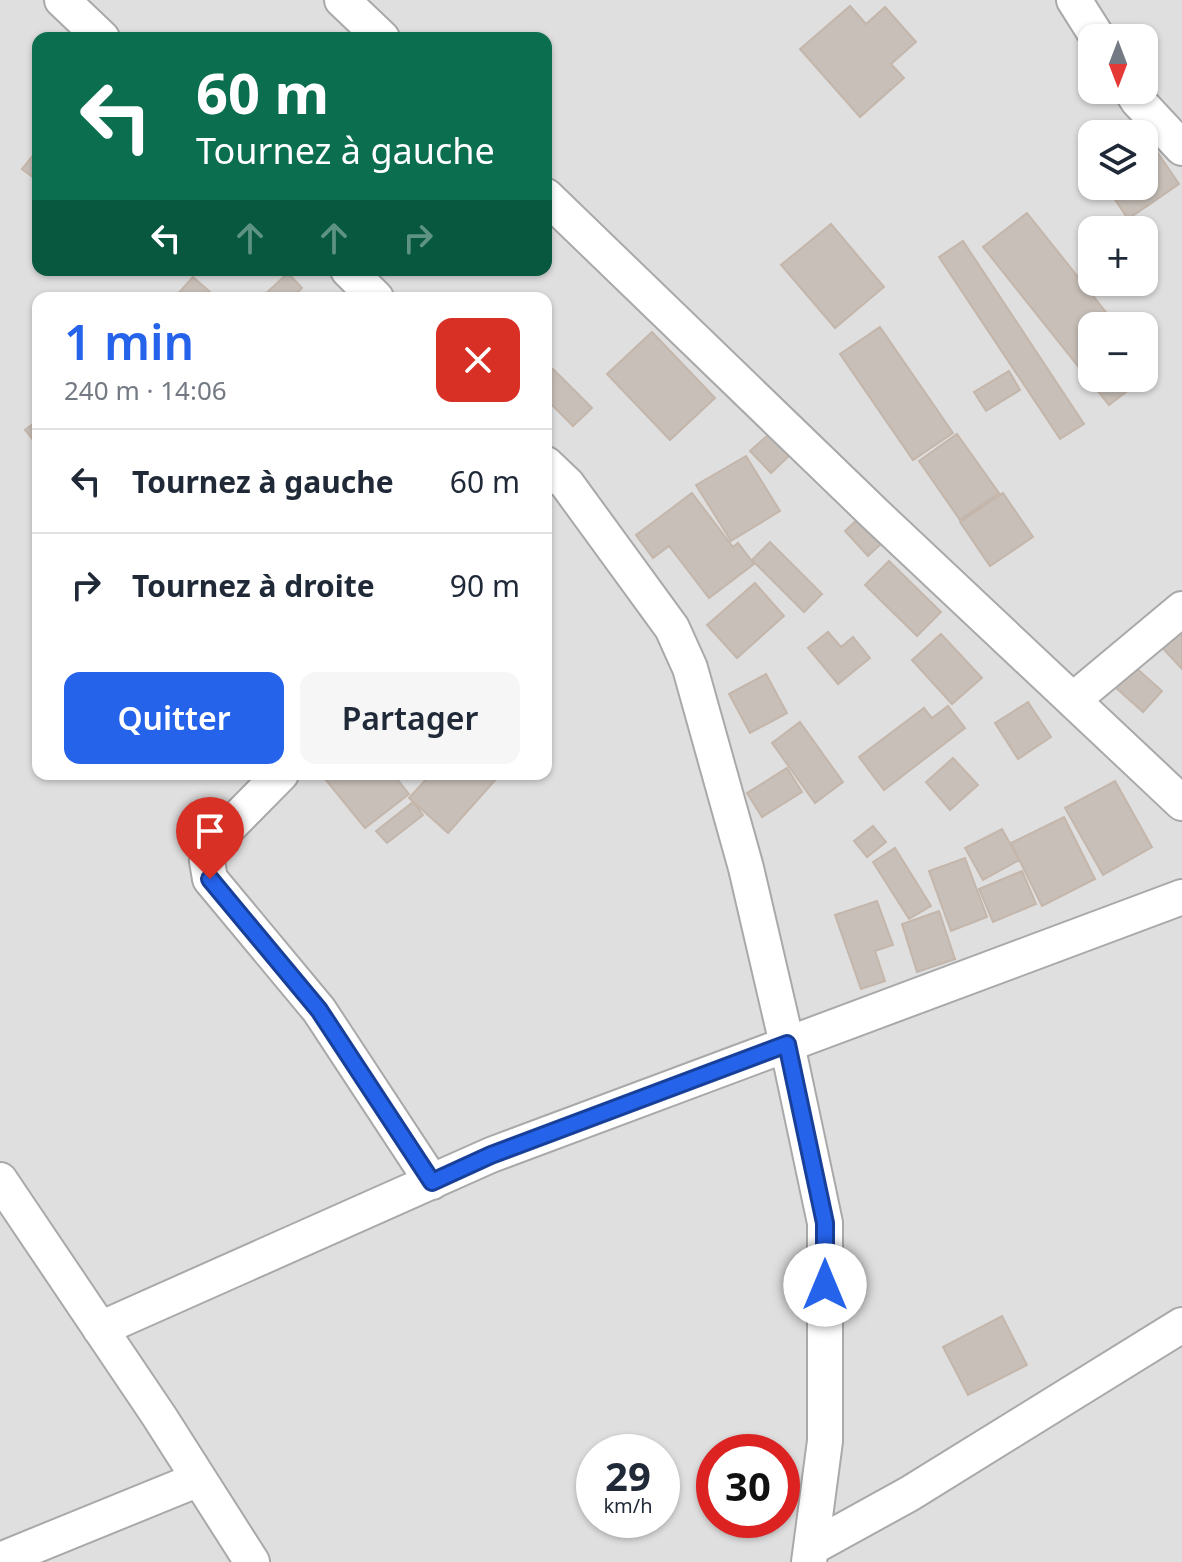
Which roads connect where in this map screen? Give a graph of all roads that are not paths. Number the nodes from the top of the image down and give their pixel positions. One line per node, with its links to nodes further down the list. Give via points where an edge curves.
1 (62, 0): 5 (street)
2 (342, 0): 6 (street)
3 (1074, 0): 4 (street)
4 (1089, 24)
5 (96, 32)
6 (376, 32)
7 (1141, 104): 8 (street)
8 (1182, 148)
9 (552, 202): 14 (street)
10 (354, 276): 11 (street)
11 (370, 292)
12 (553, 485): 18 (street, via 672,628 690,668 746,868)
13 (1182, 609): 14 (street)
14 (1073, 700): 16 (street)
15 (275, 780): 20 (street, via 209,847 210,879 319,1010)
16 (1182, 803)
17 (1182, 897): 18 (street)
18 (787, 1044): 20 (street); 24 (street, via 825,1223 825,1441)
19 (0, 1180): 22 (street)
20 (432, 1182): 22 (street)
21 (1182, 1325): 24 (street)
22 (100, 1329): 23 (street)
23 (199, 1479): 25 (street); 26 (street)
24 (810, 1555)
25 (0, 1560)
26 (252, 1562)

